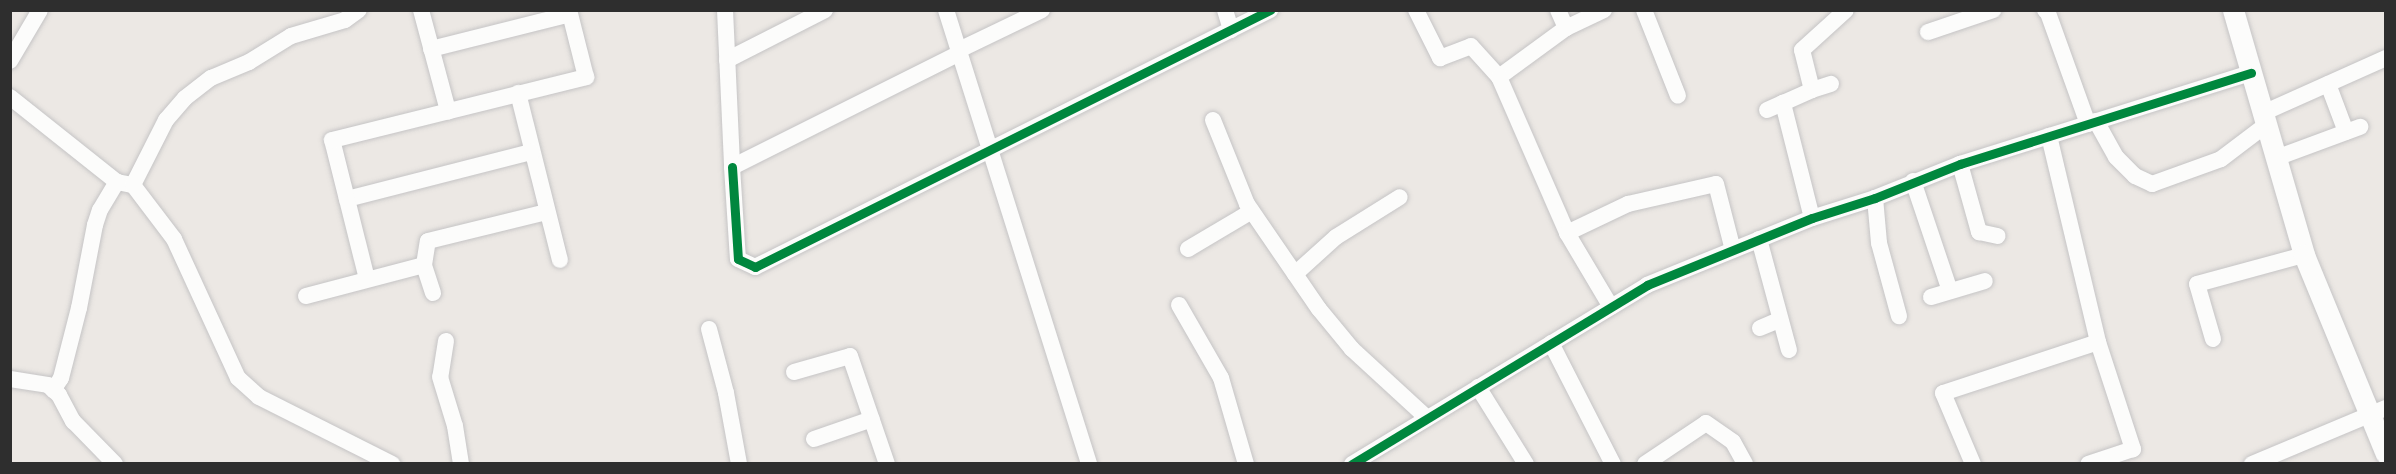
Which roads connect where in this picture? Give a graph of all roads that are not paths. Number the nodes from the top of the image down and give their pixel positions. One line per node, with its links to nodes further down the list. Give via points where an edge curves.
1 (40, 10): 26 (street)
2 (358, 10): 48 (street, via 345,20 291,36 249,62 211,78 185,98 166,120)
3 (422, 10): 22 (street)
4 (725, 10): 25 (street)
5 (825, 10): 25 (street)
6 (946, 10): 23 (street)
7 (1042, 10): 23 (street)
8 (1225, 10): 20 (street)
9 (1270, 10): 20 (street)
10 (1416, 10): 28 (street, via 1440,58 1471,46)
11 (1558, 10): 19 (street)
12 (1604, 10): 19 (street)
13 (1644, 10): 33 (street)
14 (1846, 10): 31 (street, via 1802,50)
15 (1993, 10): 21 (street)
16 (2045, 10): 40 (street)
17 (2233, 10): 27 (street)
18 (570, 12): 22 (street); 32 (street, via 586,77)
19 (1566, 28): 28 (street)
20 (1231, 30): 42 (street)
21 (1928, 32)
22 (431, 49): 37 (street)
23 (959, 52): 42 (street); 46 (street)
24 (2385, 58): 30 (street)
25 (727, 60): 46 (street)
26 (10, 61)
27 (2251, 73): 38 (street); 40 (street)
28 (1499, 77): 55 (street)
29 (1831, 84): 31 (street)
30 (2328, 84): 38 (street); 44 (street, via 2353,130)
31 (1812, 90): 35 (street)
32 (518, 93): 37 (street); 43 (street)
33 (1678, 96)
34 (10, 97): 48 (street)
35 (1783, 103): 36 (street); 54 (street)
36 (1767, 110)
37 (448, 111): 51 (street, via 332,140)
38 (2264, 119): 40 (street, via 2221,159 2152,184 2135,176 2116,157); 44 (street)
39 (1213, 120): 52 (street)
40 (2092, 123): 41 (street)
41 (2049, 136): 45 (street); 78 (street)
42 (992, 150): 46 (street, via 755,267 738,259); 95 (street)
43 (532, 152): 51 (street); 53 (street)
44 (2276, 158): 60 (street)
45 (1960, 164): 47 (street); 56 (street, via 1979,232)
46 (732, 167)
47 (1913, 181): 50 (street); 66 (street)
48 (125, 183): 83 (street, via 100,210 61,378); 91 (street, via 174,239 238,378 259,397)
49 (1400, 197): 63 (street, via 1336,237)
50 (1875, 198): 54 (street); 72 (street, via 1880,243)
51 (347, 199): 64 (street)
52 (1252, 211): 58 (street); 63 (street)
53 (546, 212): 61 (street); 62 (street, via 428,241)
54 (1812, 218): 57 (street)
55 (1567, 233): 59 (street, via 1628,204 1716,184); 71 (street)
56 (1998, 236)
57 (1759, 239): 59 (street); 73 (street)
58 (1188, 249)
59 (1733, 250): 71 (street, via 1647,285)
60 (2304, 255): 76 (street, via 2198,284); 85 (street)
61 (560, 260)
62 (424, 265): 64 (street); 67 (street)
63 (1295, 274): 86 (street, via 1352,349)
64 (367, 279): 68 (street)
65 (1985, 281): 66 (street)
66 (1950, 291): 69 (street)
67 (433, 293)
68 (306, 296)
69 (1931, 297)
70 (1179, 305): 96 (street, via 1221,378)
71 (1611, 307): 79 (street)
72 (1899, 316)
73 (1779, 320): 74 (street); 80 (street)
74 (1760, 328)
75 (709, 329): 93 (street)
76 (2213, 339)
77 (446, 341): 92 (street, via 440,377 455,426)
78 (2098, 342): 103 (street, via 1943,393); 104 (street, via 2133,449)
79 (1551, 343): 84 (street); 100 (street)
80 (1789, 351)
81 (794, 372): 87 (street, via 850,356)
82 (10, 379): 83 (street, via 48,385)
83 (53, 390): 90 (street, via 73,421)
84 (1474, 390): 86 (street); 98 (street); 99 (street)
85 (2377, 411): 89 (street); 105 (street)
86 (1427, 418): 97 (street)
87 (872, 419): 88 (street); 94 (street)
88 (814, 439)
89 (2385, 454)
90 (115, 464)
91 (392, 464)
92 (461, 464)
93 (739, 464)
94 (887, 464)
95 (1089, 464)
96 (1246, 464)
97 (1352, 464)
98 (1511, 464)
99 (1526, 464)
100 (1613, 464)
101 (1645, 464): 102 (street, via 1706,423 1733,442)
102 (1744, 464)
103 (1973, 464)
104 (2088, 464)
105 (2252, 464)

